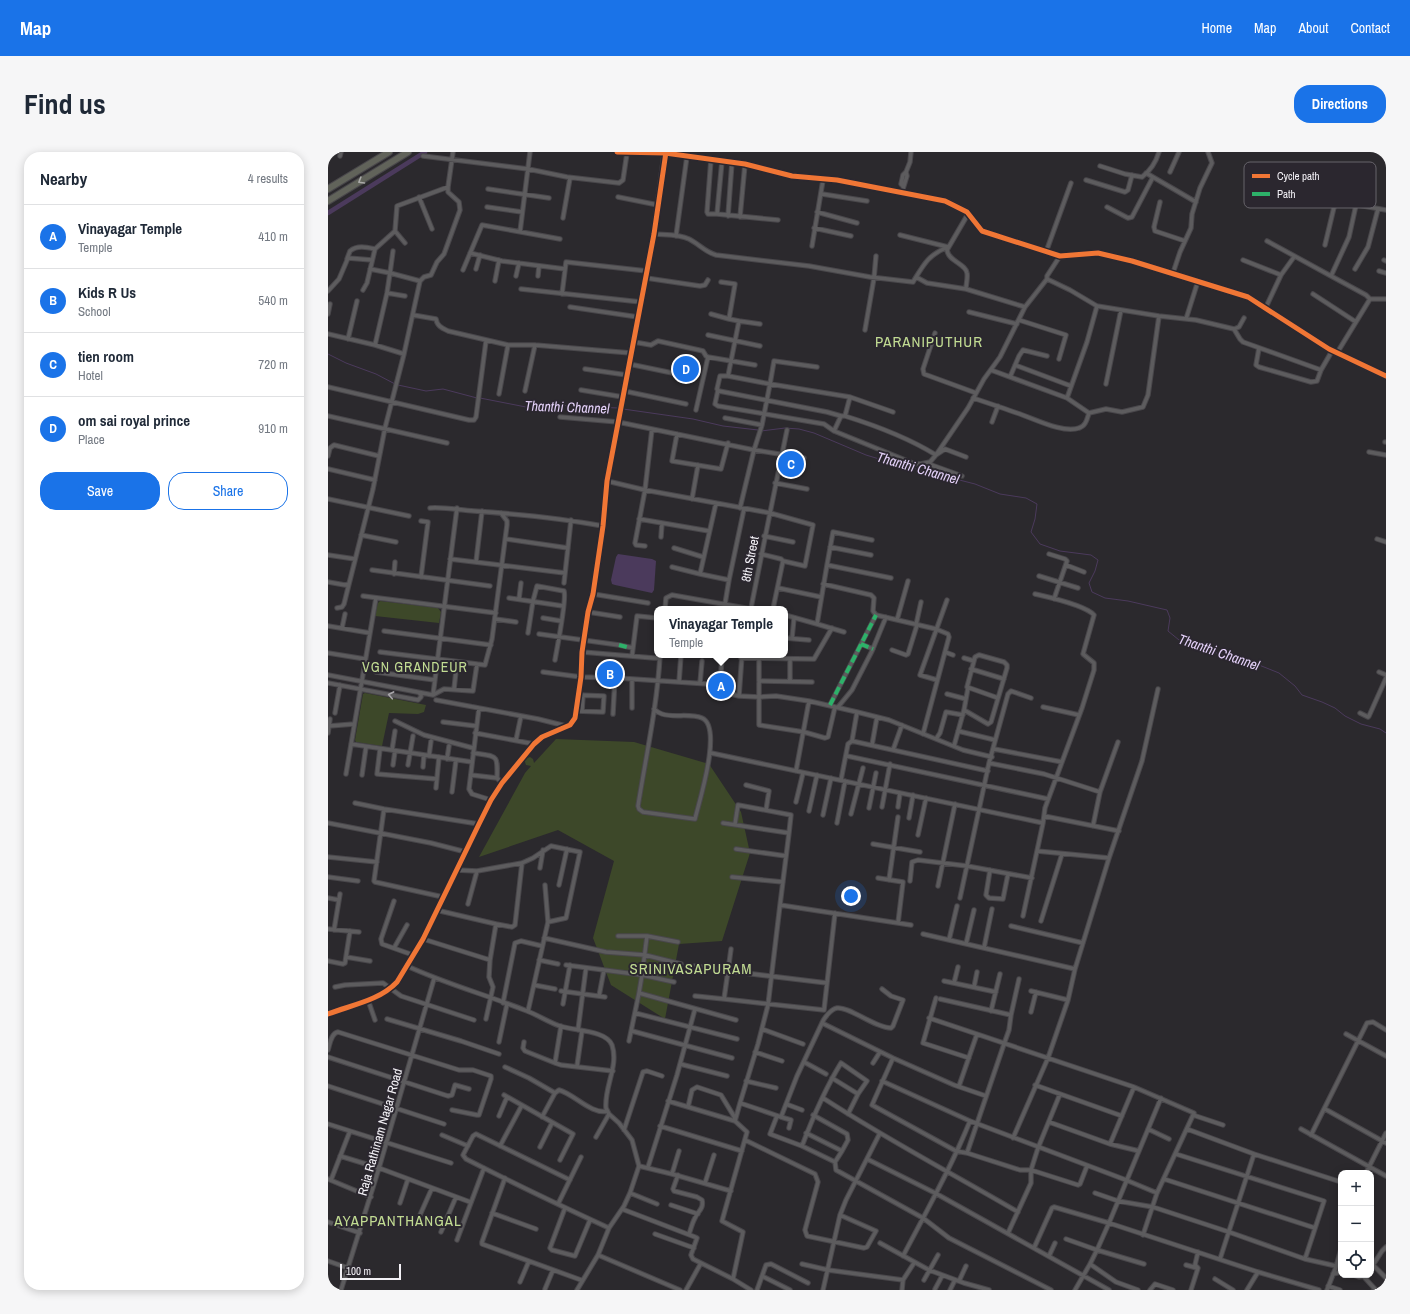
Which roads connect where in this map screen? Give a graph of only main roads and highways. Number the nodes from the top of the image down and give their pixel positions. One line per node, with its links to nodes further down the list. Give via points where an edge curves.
1 (408, 152): 4 (highway, one-way to 4)
2 (387, 153): 3 (highway)
3 (328, 189)
4 (328, 201)

